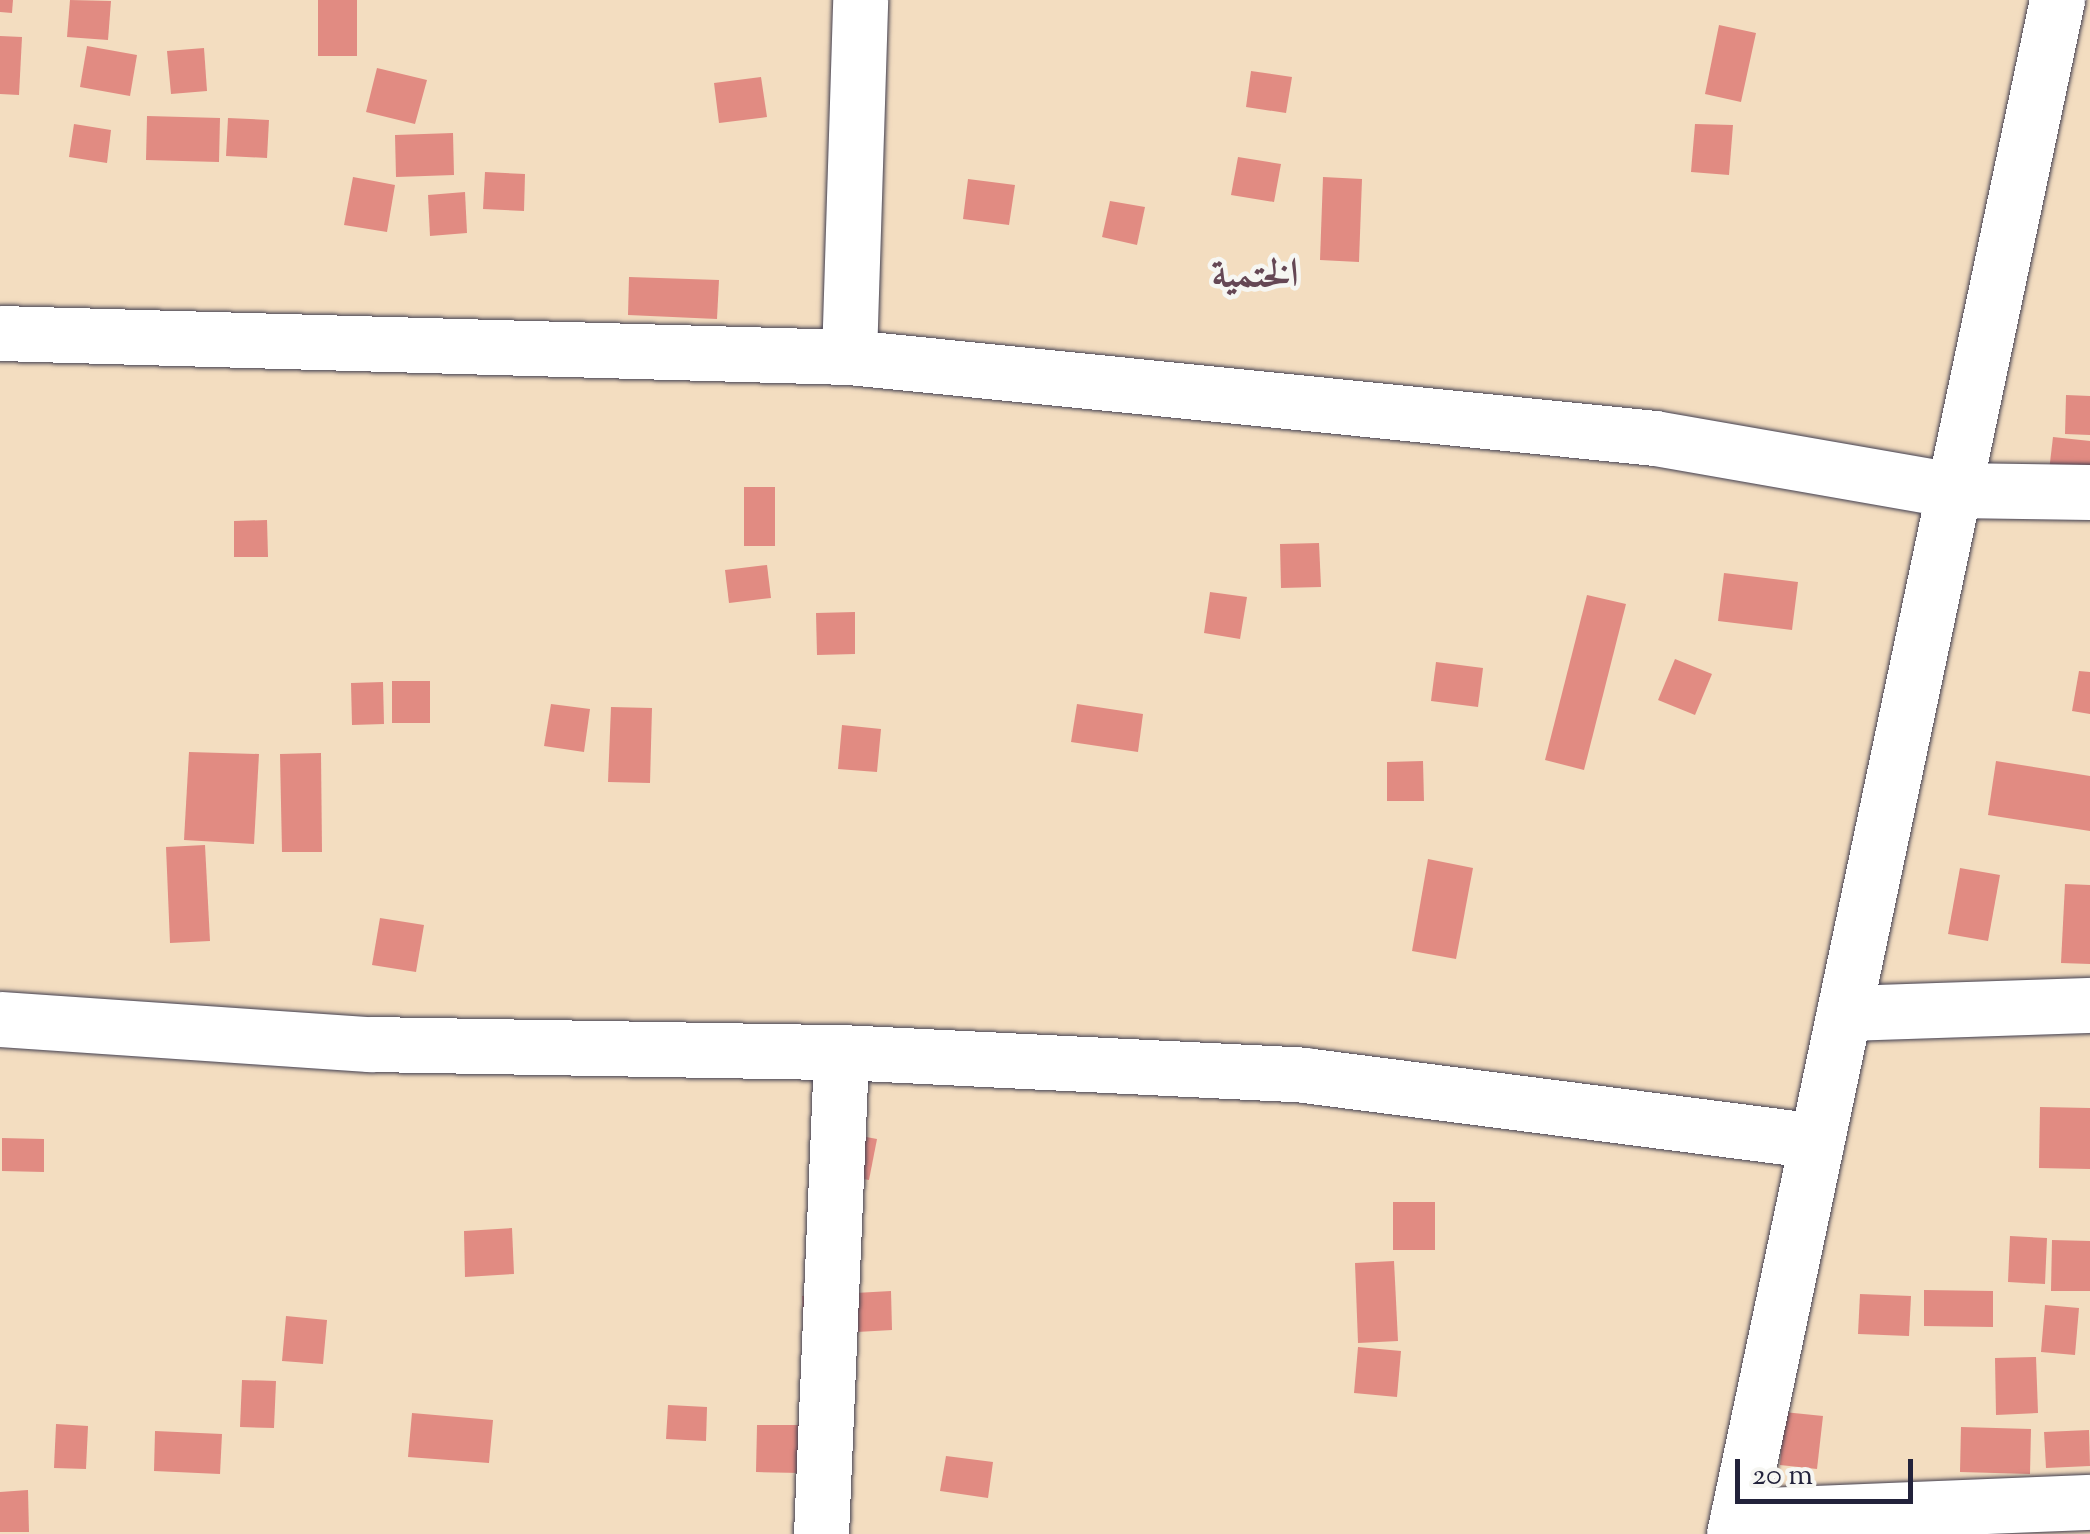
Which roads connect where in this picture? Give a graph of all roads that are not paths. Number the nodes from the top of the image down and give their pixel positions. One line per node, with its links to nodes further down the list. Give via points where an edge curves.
1 (860, 0): 5 (street)
2 (2057, 0): 3 (street)
3 (2068, 53): 6 (street)
4 (0, 332): 5 (street)
5 (849, 356): 6 (street, via 1655,438)
6 (1954, 490): 7 (street); 9 (street)
7 (2090, 492)
8 (2090, 1004): 9 (street)
9 (1844, 1013): 12 (street)
10 (0, 1018): 11 (street, via 370,1044)
11 (841, 1052): 12 (street, via 1304,1076); 15 (street)
12 (1816, 1140): 14 (street)
13 (2090, 1502): 14 (street)
14 (1736, 1525)
15 (821, 1534)

